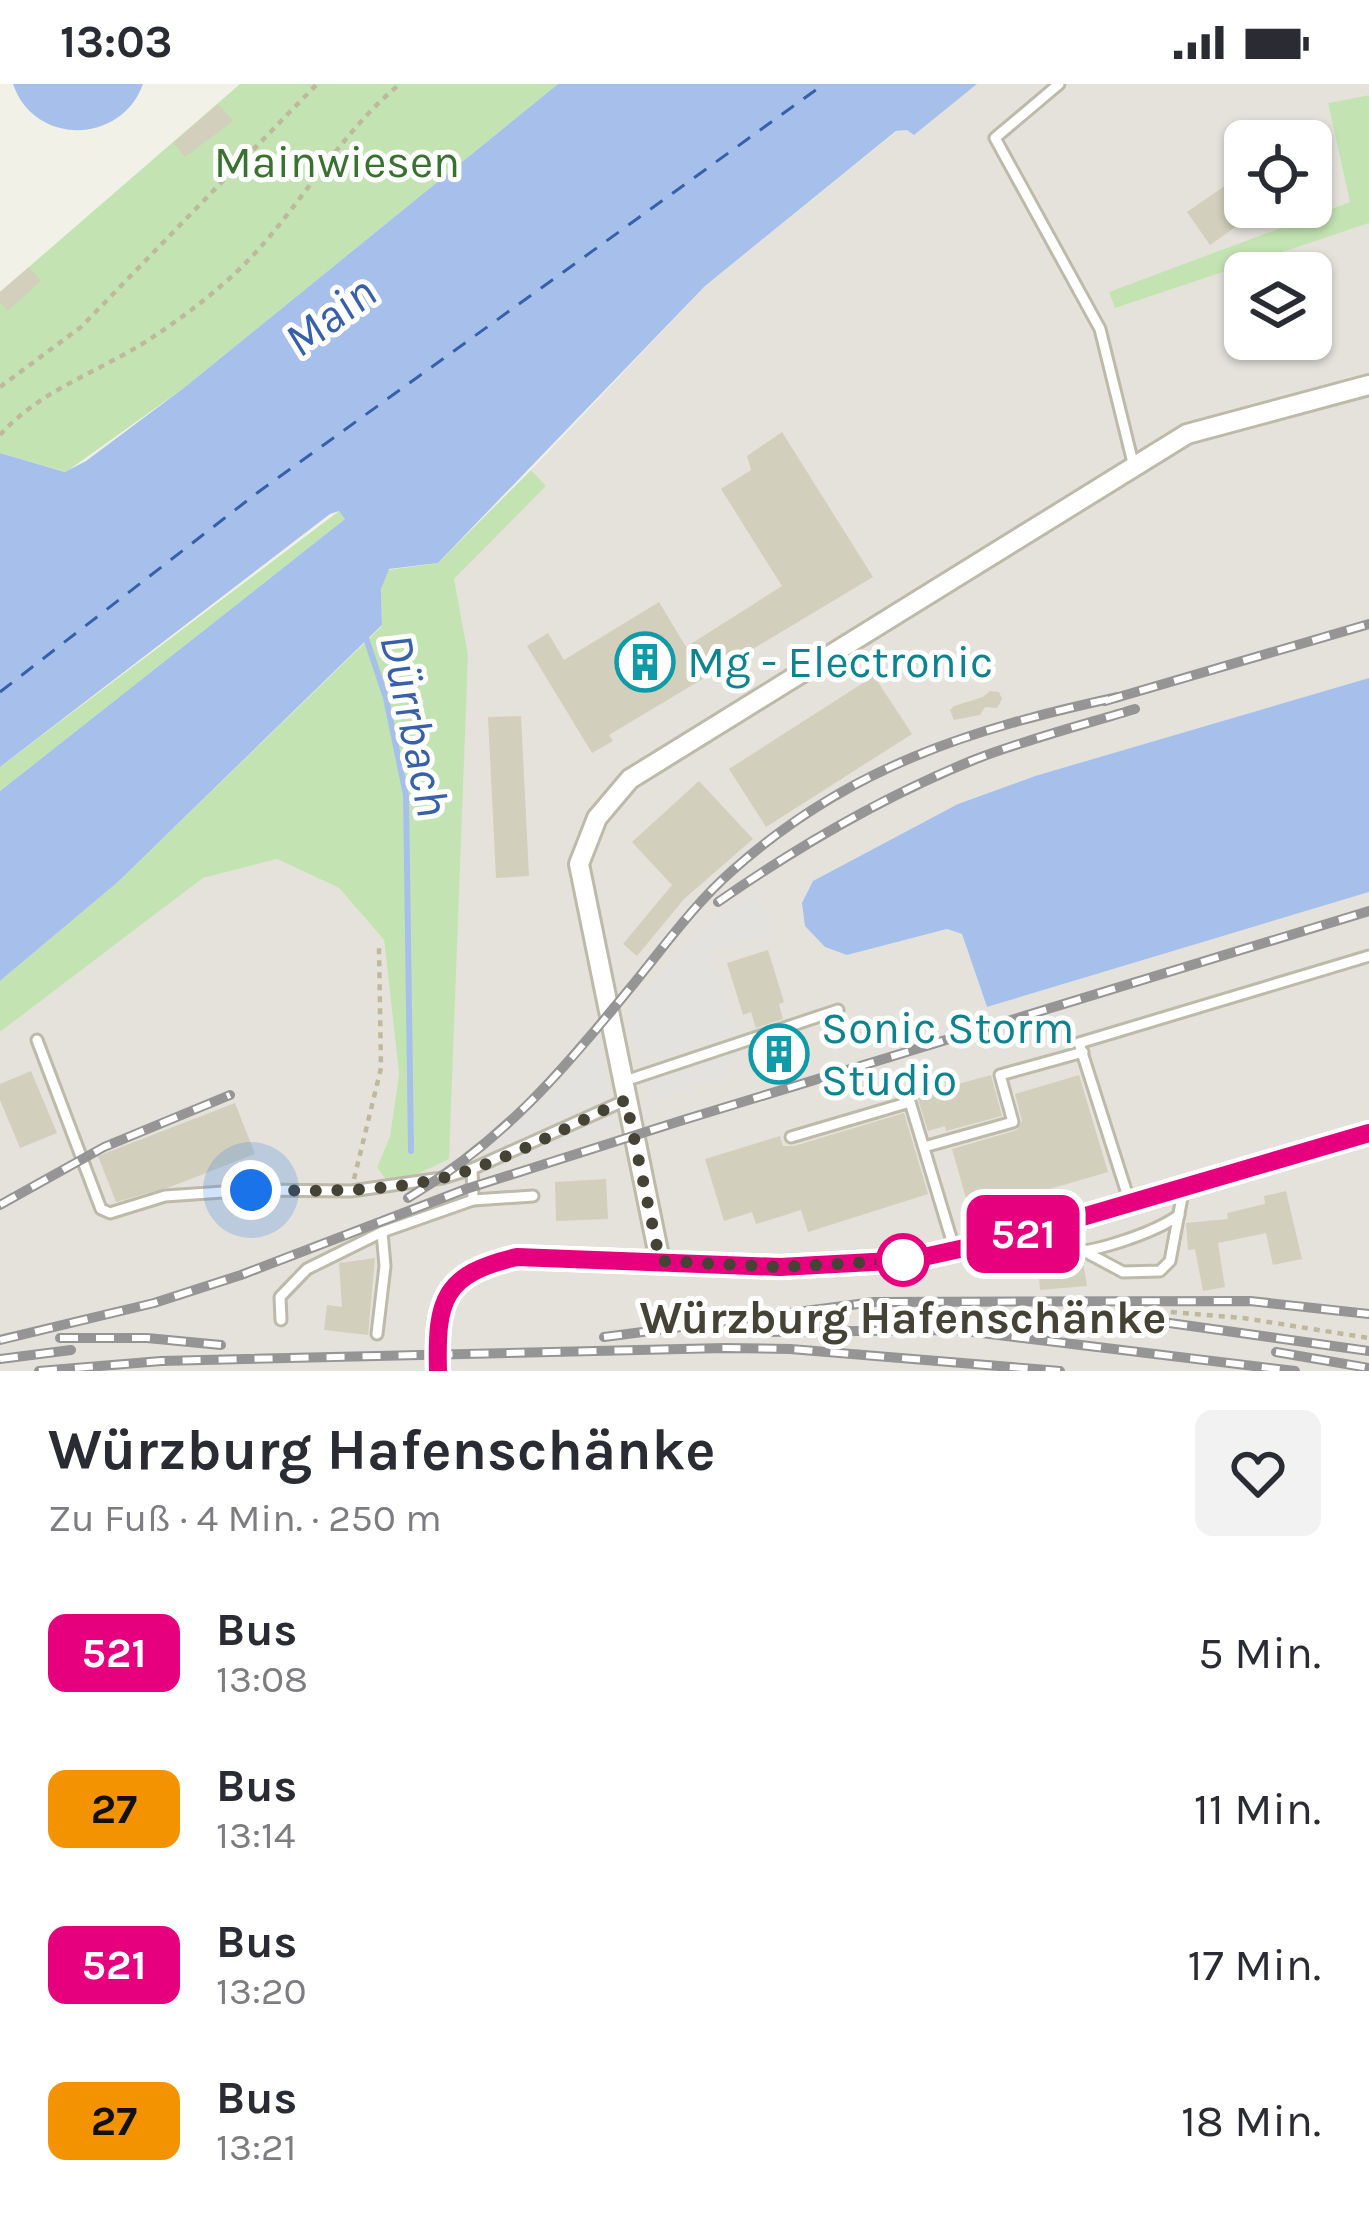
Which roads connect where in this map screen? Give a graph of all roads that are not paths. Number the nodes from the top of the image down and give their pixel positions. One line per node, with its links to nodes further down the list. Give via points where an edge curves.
1 (1059, 84): 3 (lane, via 995,138 1100,329)
2 (1369, 385): 3 (street, via 1187,434)
3 (1134, 467): 8 (street, via 630,779 597,818 579,864)
4 (1369, 956): 7 (lane, via 1078,1043)
5 (838, 1010): 8 (lane)
6 (37, 1040): 12 (lane, via 101,1208 110,1213 166,1196 351,1191)
7 (1082, 1052): 11 (lane, via 1000,1075 1013,1122); 16 (lane)
8 (624, 1091): 12 (lane); 22 (street)
9 (1369, 1133): 13 (street)
10 (791, 1137): 11 (lane, via 910,1102)
11 (924, 1147): 21 (lane)
12 (472, 1169): 15 (lane)
13 (1184, 1187): 16 (street); 17 (lane)
14 (533, 1196): 15 (lane)
15 (473, 1200): 18 (lane)
16 (1130, 1203): 19 (street)
17 (1179, 1215): 20 (lane); 20 (lane, via 1170,1261 1160,1270 1124,1272)
18 (382, 1232): 23 (lane, via 307,1269 280,1297); 24 (lane)
19 (1021, 1235): 20 (lane, via 1057,1252); 21 (street)
20 (1082, 1250)
21 (955, 1251): 22 (street, via 780,1267)
22 (660, 1261): 25 (street, via 517,1257 481,1265 440,1305)
23 (281, 1320)
24 (377, 1334)
25 (438, 1371)

